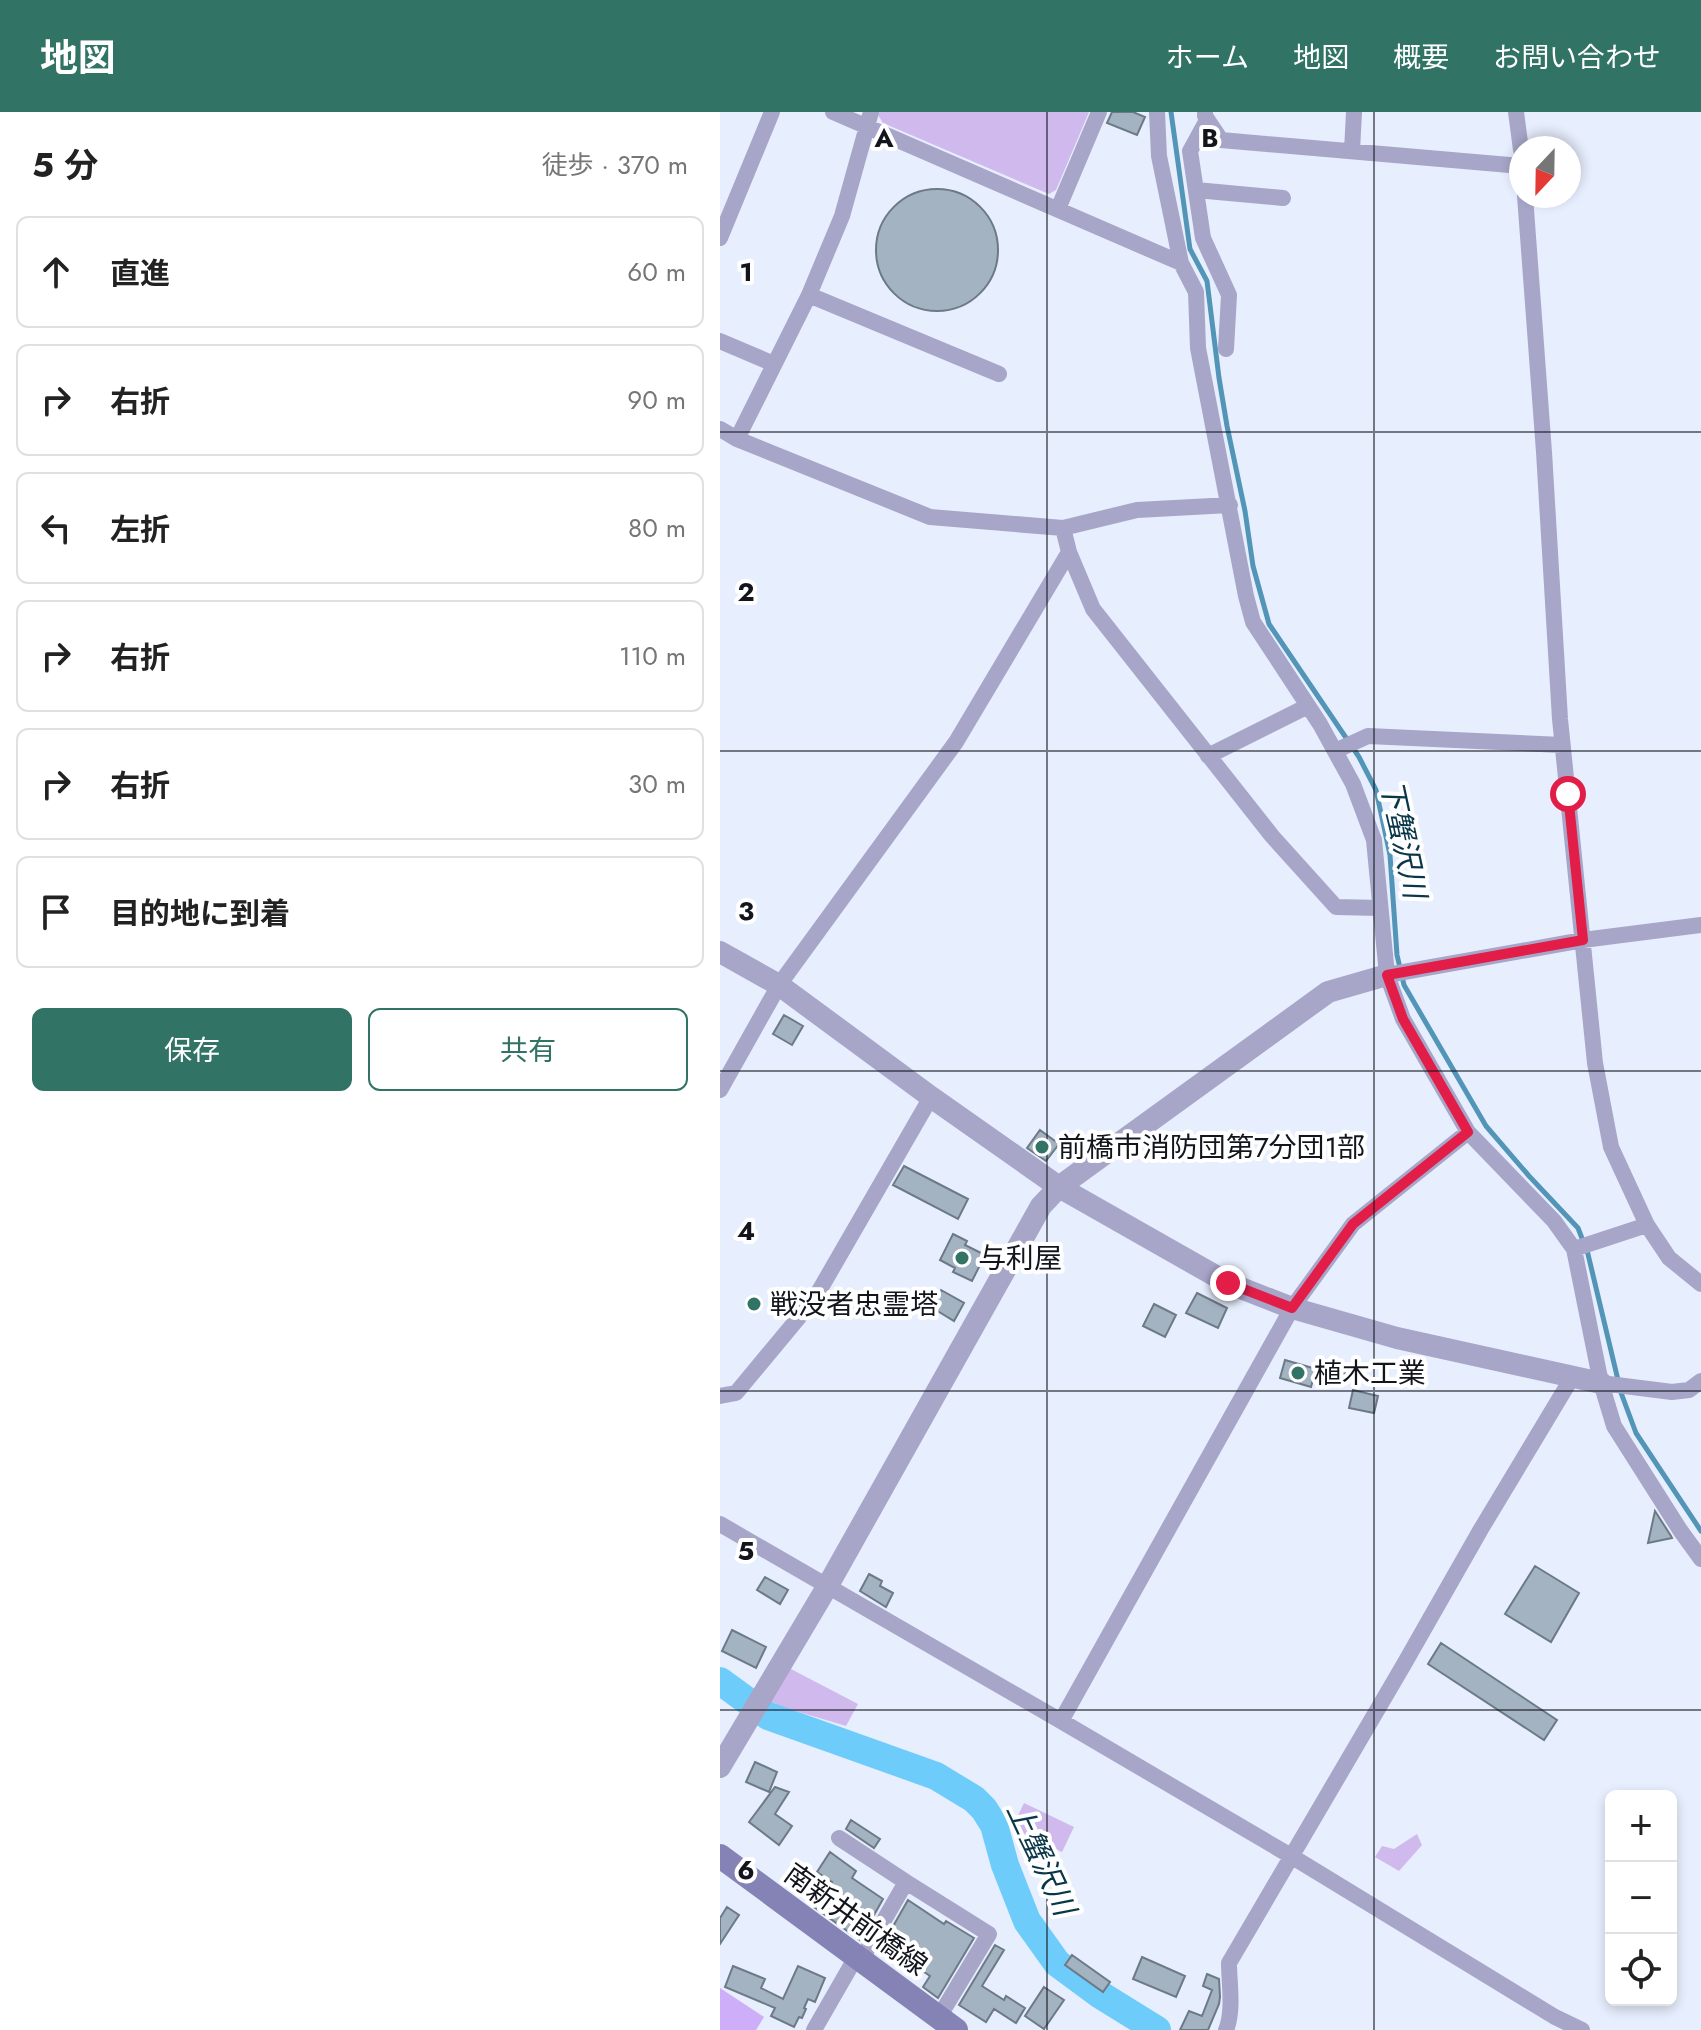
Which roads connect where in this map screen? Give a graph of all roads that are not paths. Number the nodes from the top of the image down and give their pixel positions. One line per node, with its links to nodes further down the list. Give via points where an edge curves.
1 (772, 112): 16 (street)
2 (833, 112): 8 (street)
3 (1099, 112): 15 (street)
4 (1157, 112): 17 (street, via 1159,156)
5 (1354, 112): 10 (street)
6 (1516, 112): 9 (street)
7 (1206, 116): 10 (street, via 1221,140); 12 (street, via 1190,151)
8 (869, 119): 15 (street); 18 (street, via 842,216)
9 (1519, 136)
10 (1352, 151): 11 (street)
11 (1509, 165)
12 (1196, 190): 13 (street); 20 (street, via 1203,238 1229,295)
13 (1283, 198)
14 (1526, 208): 29 (street)
15 (1058, 209): 17 (street)
16 (720, 238)
17 (1181, 263): 25 (street, via 1196,292 1198,348)
18 (809, 295): 21 (street); 22 (street)
19 (720, 341): 21 (street)
20 (1226, 349)
21 (774, 364): 24 (street)
22 (999, 374)
23 (720, 429): 24 (street)
24 (737, 439): 26 (street, via 930,517)
25 (1230, 505): 26 (street, via 1137,510); 28 (street, via 1253,622)
26 (1063, 528): 27 (street)
27 (1069, 552): 31 (street, via 1093,609); 37 (street, via 956,742)
28 (1308, 706): 30 (street); 31 (street)
29 (1562, 745): 30 (street, via 1368,736); 34 (street)
30 (1335, 751): 32 (street, via 1374,840)
31 (1208, 756): 32 (street, via 1336,907)
32 (1380, 908): 36 (street)
33 (1701, 925): 34 (street)
34 (1583, 940): 36 (street); 42 (street, via 1595,1063 1611,1147)
35 (720, 952): 37 (street)
36 (1387, 975): 40 (street, via 1403,1019); 41 (street, via 1328,992)
37 (779, 985): 38 (street); 39 (street)
38 (720, 1090)
39 (931, 1097): 41 (street); 49 (street, via 815,1298 736,1393)
40 (1468, 1132): 43 (street); 45 (street, via 1353,1224)
41 (1059, 1187): 45 (street, via 1228,1283); 52 (street, via 1041,1206)
42 (1647, 1225): 43 (street); 44 (street, via 1669,1258)
43 (1574, 1249): 48 (street)
44 (1701, 1284)
45 (1292, 1308): 46 (street, via 1397,1338); 53 (street)
46 (1573, 1376): 48 (street); 57 (street)
47 (1701, 1381): 48 (street, via 1689,1390 1672,1392)
48 (1601, 1383): 51 (street, via 1614,1426)
49 (720, 1396)
50 (720, 1524): 52 (street)
51 (1701, 1559)
52 (827, 1587): 53 (street); 54 (street)
53 (1061, 1721): 57 (street)
54 (720, 1767)
55 (839, 1838): 58 (street)
56 (720, 1856): 59 (main road, 南新井前橋線)
57 (1291, 1856): 62 (street, via 1229,1963); 63 (street)
58 (906, 1882): 59 (street); 60 (street, via 989,1934)
59 (859, 1958): 60 (main road, 南新井前橋線); 61 (street)
60 (948, 2024)
61 (814, 2030)
62 (1226, 2030)
63 (1582, 2030)

